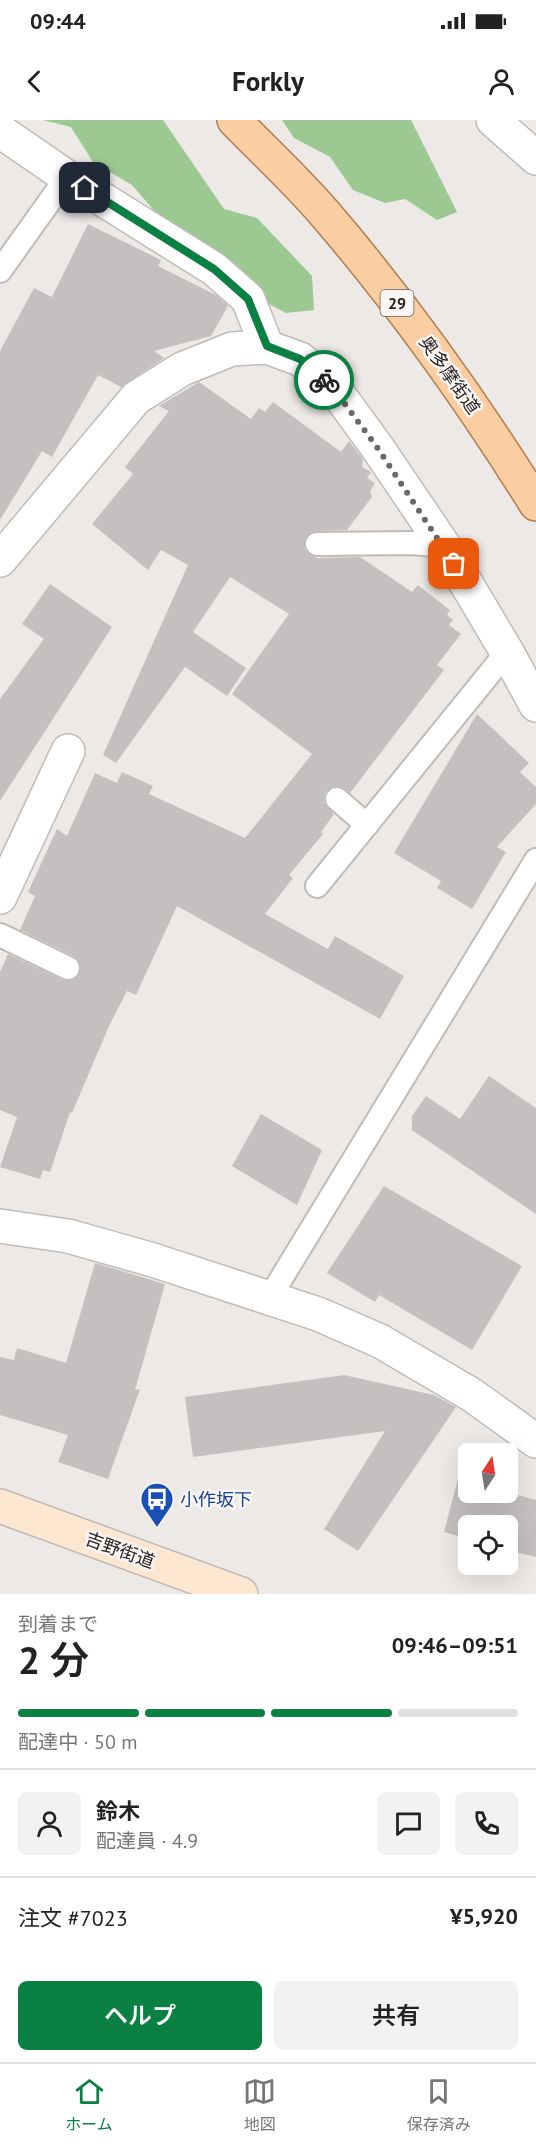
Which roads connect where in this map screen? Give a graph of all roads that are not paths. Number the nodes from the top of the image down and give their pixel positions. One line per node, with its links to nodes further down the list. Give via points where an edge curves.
1 (234, 120): 8 (main road, 奥多摩街道 / 29, via 325,214 418,329 465,393)
2 (493, 120): 4 (street)
3 (0, 131): 5 (street)
4 (536, 158)
5 (67, 177): 6 (lane); 7 (street, via 214,269 248,299)
6 (0, 271)
7 (267, 346): 10 (street, via 300,359 333,388); 11 (street, via 232,349 182,369 136,398)
8 (536, 504)
9 (317, 544): 10 (lane)
10 (444, 546): 12 (street)
11 (0, 560)
12 (507, 652): 13 (street); 16 (lane)
13 (536, 705)
14 (68, 751): 19 (street)
15 (337, 799): 16 (lane)
16 (367, 825): 18 (lane)
17 (536, 860): 23 (lane)
18 (317, 886)
19 (2, 887)
20 (0, 935): 21 (lane)
21 (68, 968)
22 (0, 1226): 23 (street, via 68,1236)
23 (270, 1297): 24 (street, via 380,1341 472,1395)
24 (536, 1441)
25 (0, 1506): 26 (main road, 吉野街道)
26 (241, 1594)

